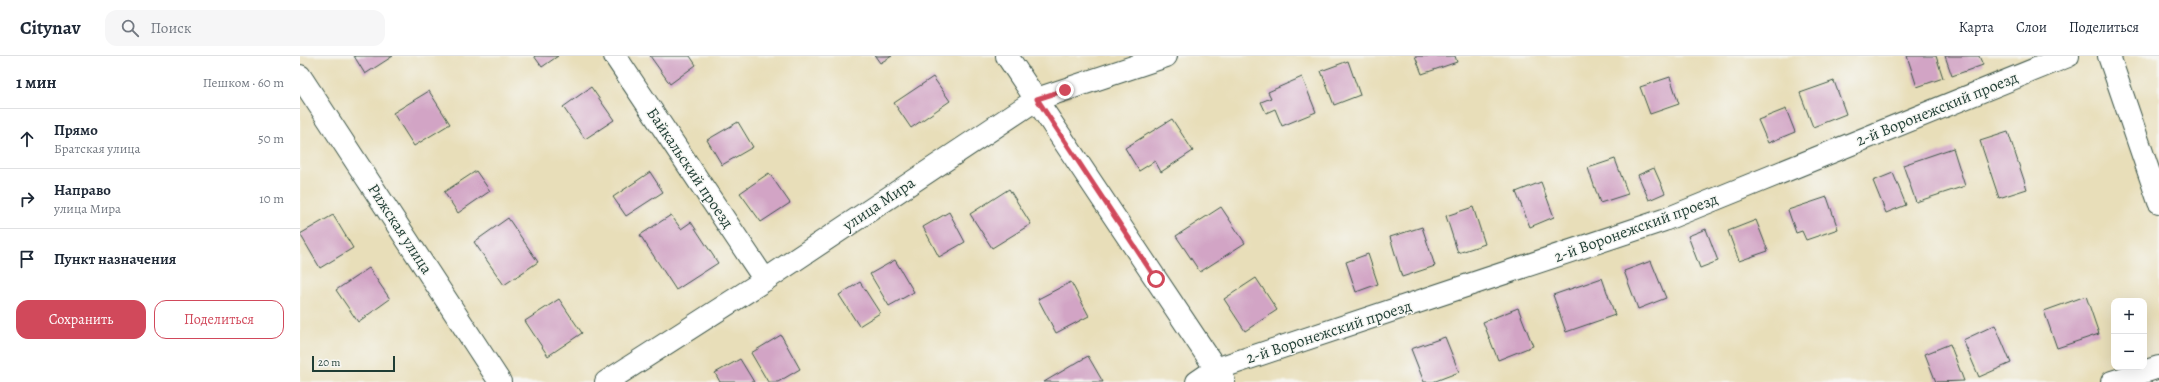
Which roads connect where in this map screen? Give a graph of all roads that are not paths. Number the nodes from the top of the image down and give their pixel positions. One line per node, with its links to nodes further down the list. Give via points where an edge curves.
1 (615, 56): 9 (street, Байкальский проезд)
2 (1007, 56): 7 (street)
3 (1166, 56): 7 (street, улица Мира)
4 (2068, 56): 11 (street, 2-й Воронежский проезд, via 1664,220)
5 (2109, 56): 8 (street)
6 (300, 76): 12 (street, Рижская улица)
7 (1037, 99): 9 (street, улица Мира); 11 (street)
8 (2159, 202)
9 (765, 280): 13 (street, улица Мира)
10 (2159, 367): 15 (street)
11 (1220, 376): 14 (street, 2-й Воронежский проезд)
12 (500, 382)
13 (606, 382)
14 (1197, 382)
15 (2112, 382)

